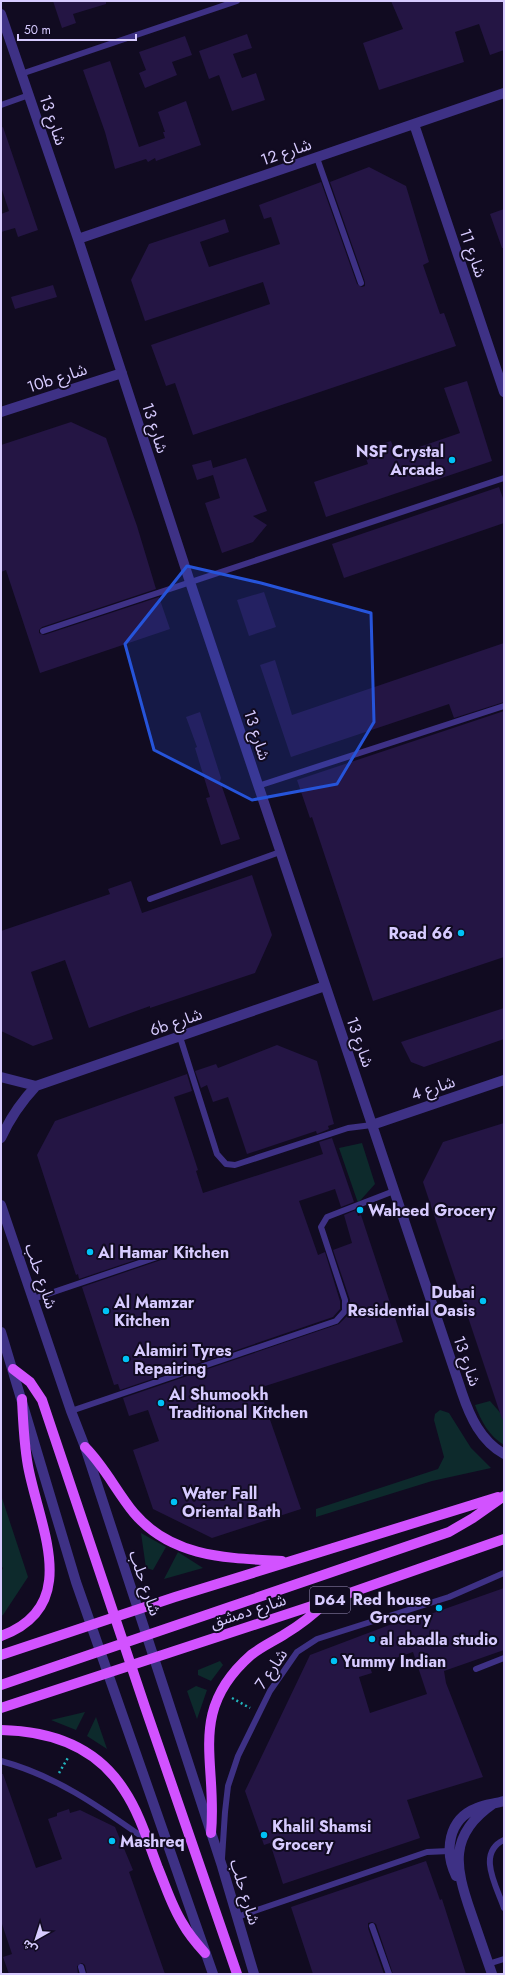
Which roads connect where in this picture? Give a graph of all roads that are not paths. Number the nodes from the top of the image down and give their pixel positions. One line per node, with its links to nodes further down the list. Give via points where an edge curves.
1 (238, 1): 3 (lane)
2 (1, 14): 3 (street, شارع 13)
3 (21, 74): 5 (street, شارع 13)
4 (504, 93): 7 (street, شارع 12)
5 (29, 95): 6 (lane); 9 (street, شارع 13)
6 (1, 105)
7 (414, 124): 8 (street, شارع 12); 12 (street, شارع 11)
8 (317, 158): 9 (street, شارع 12); 10 (lane)
9 (78, 239): 11 (street, شارع 13)
10 (361, 283)
11 (122, 373): 13 (street, 10b شارع); 15 (street, شارع 13)
12 (504, 392)
13 (1, 412)
14 (504, 478): 15 (lane)
15 (190, 582): 16 (lane); 18 (street, شارع 13)
16 (44, 631)
17 (504, 706): 18 (lane)
18 (258, 786): 19 (street, شارع 13)
19 (280, 852): 20 (lane); 21 (street, شارع 13)
20 (150, 899)
21 (325, 986): 22 (street, 6b شارع); 26 (street, شارع 13)
22 (180, 1037): 25 (street, 6b شارع); 26 (lane, via 217,1154 226,1164 234,1165 348,1128)
23 (1, 1077): 25 (street)
24 (504, 1080): 26 (street, شارع 4)
25 (36, 1086): 27 (street, 6b شارع, via 21,1102)
26 (372, 1125): 28 (street, شارع 13)
27 (1, 1138)
28 (394, 1191): 36 (lane, via 327,1217 323,1221 321,1227 345,1300 345,1311 336,1321); 38 (street, شارع 13, via 469,1414 481,1433)
29 (1, 1205): 31 (street, شارع حلب)
30 (160, 1256): 31 (lane)
31 (33, 1299): 36 (street, شارع حلب)
32 (1, 1332): 33 (street)
33 (3, 1343): 34 (street)
34 (13, 1369): 35 (street); 45 (main road, via 30,1382 42,1400)
35 (22, 1399): 46 (street); 48 (main road, via 28,1466 49,1551 50,1579 46,1593 33,1616 24,1625)
36 (71, 1411): 37 (street, شارع حلب)
37 (85, 1447): 41 (main road, via 106,1470 135,1514 152,1530 173,1544 211,1556); 44 (street, شارع حلب)
38 (504, 1454)
39 (504, 1495): 41 (main road); 47 (main road, via 449,1532)
40 (504, 1539): 43 (main road, شارع دمشق / D64)
41 (290, 1561): 44 (main road)
42 (504, 1573): 67 (lane, شارع 7, via 449,1597 317,1639 306,1644 289,1661 259,1712 238,1756 228,1786)
43 (327, 1601): 52 (main road, شارع دمشق / D64); 63 (main road, via 295,1628 252,1654 236,1670 221,1692 214,1706 209,1729 208,1756 213,1794)
44 (138, 1609): 45 (main road); 47 (street, شارع حلب)
45 (116, 1617): 46 (main road); 49 (main road)
46 (91, 1625): 50 (street); 51 (main road)
47 (147, 1634): 49 (main road); 52 (street, شارع حلب)
48 (1, 1636)
49 (124, 1642): 50 (main road); 54 (main road)
50 (100, 1651): 56 (street); 57 (main road)
51 (1, 1655)
52 (154, 1658): 54 (main road, شارع دمشق / D64); 63 (street, شارع حلب)
53 (504, 1658): 55 (lane)
54 (132, 1665): 56 (main road, شارع دمشق / D64); 78 (main road)
55 (476, 1669)
56 (108, 1673): 58 (main road, شارع دمشق / D64); 72 (street)
57 (1, 1685)
58 (1, 1708)
59 (1, 1730): 65 (main road, via 53,1737 76,1745 94,1757 124,1790)
60 (1, 1761): 65 (lane, via 54,1780 94,1803)
61 (504, 1801): 62 (street)
62 (493, 1804): 66 (street, via 477,1808 463,1816 452,1832); 68 (street, via 469,1826 460,1846 458,1867)
63 (211, 1833): 67 (street, شارع حلب)
64 (504, 1840): 69 (lane, via 492,1850 489,1862)
65 (148, 1841): 72 (main road, via 183,1926)
66 (449, 1851): 68 (street, via 453,1871); 70 (lane, via 428,1852)
67 (222, 1866): 70 (street, شارع حلب)
68 (462, 1888): 74 (street)
69 (504, 1908)
70 (237, 1917): 79 (street, شارع حلب)
71 (372, 1926): 80 (lane)
72 (205, 1953): 77 (street)
73 (504, 1958): 74 (lane)
74 (488, 1964): 81 (street)
75 (81, 1967): 76 (lane)
76 (83, 1974)
77 (213, 1974)
78 (237, 1974)
79 (254, 1974)
80 (389, 1974)
81 (492, 1974)

